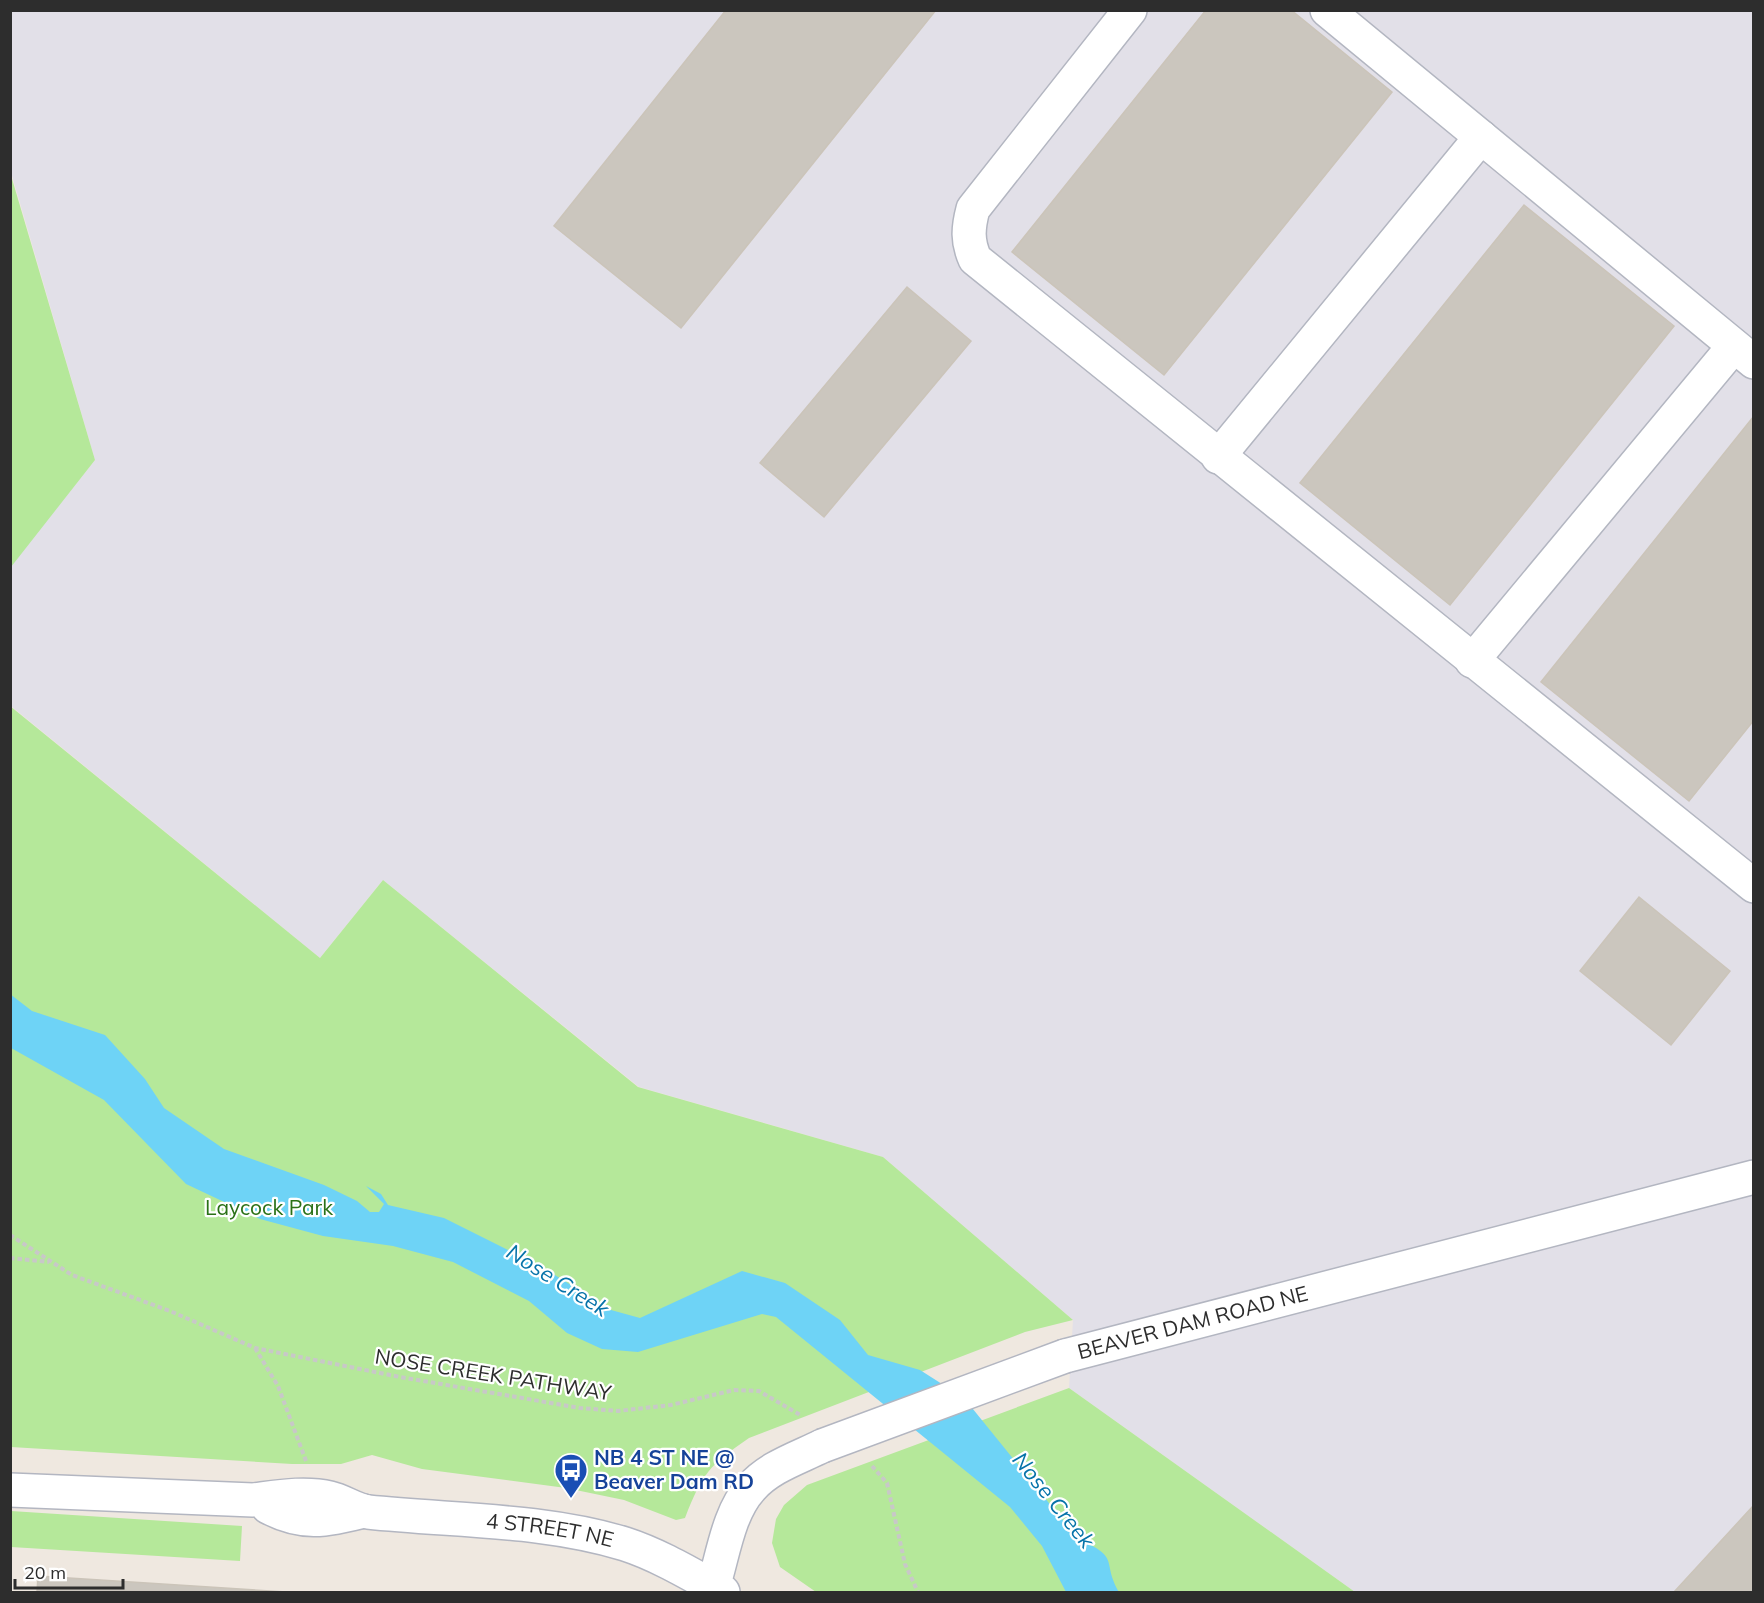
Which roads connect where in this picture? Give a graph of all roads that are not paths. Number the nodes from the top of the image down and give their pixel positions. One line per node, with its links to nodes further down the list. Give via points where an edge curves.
1 (1130, 10): 5 (street, via 972,209 968,243 975,259 1000,282)
2 (1327, 10): 3 (street)
3 (1481, 136): 4 (street); 5 (street)
4 (1744, 354): 6 (street)
5 (1218, 457): 6 (street)
6 (1472, 661): 7 (street)
7 (1752, 883)
8 (1754, 1177): 10 (street, BEAVER DAM ROAD NE, bridge, via 1065,1356 817,1435 750,1488 736,1512)
9 (10, 1490): 10 (street, 4 STREET NE, via 253,1500 281,1496 330,1498 364,1511 574,1531 627,1545)
10 (718, 1590)

